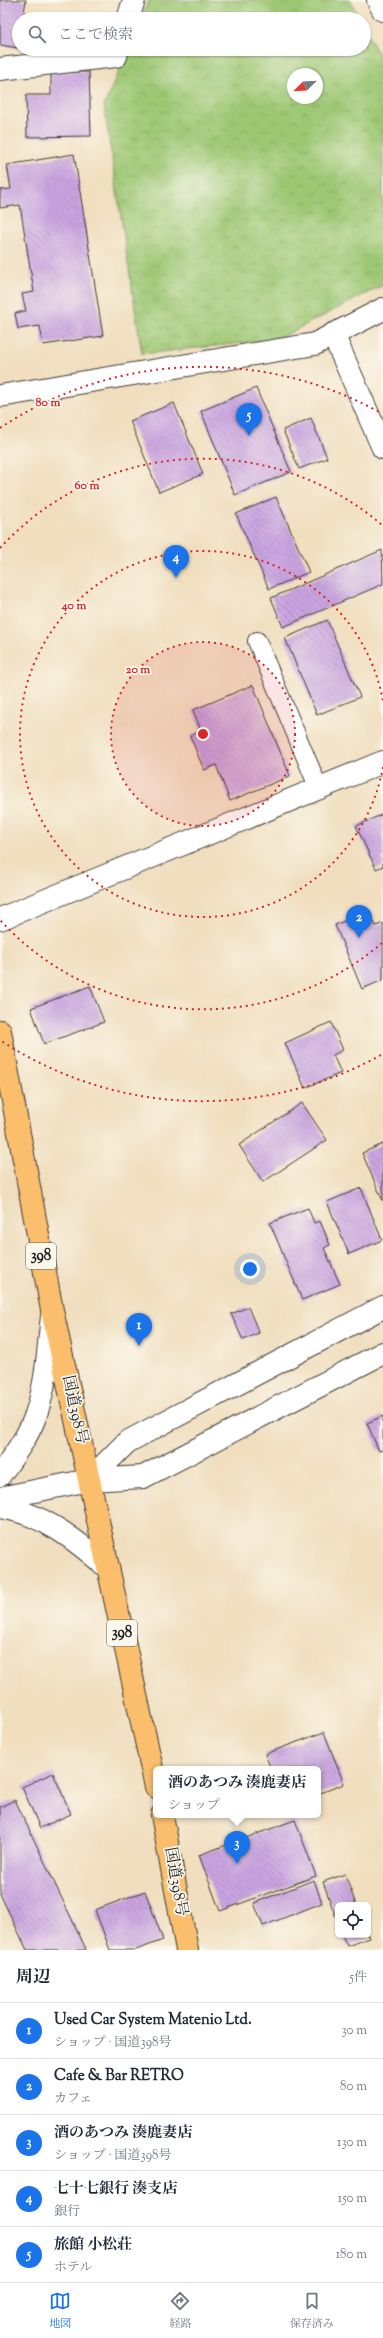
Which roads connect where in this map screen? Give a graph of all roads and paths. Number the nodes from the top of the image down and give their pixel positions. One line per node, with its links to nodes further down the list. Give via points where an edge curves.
1 (134, 0): 4 (street)
2 (378, 0): 3 (street)
3 (383, 10)
4 (130, 12)
5 (116, 56): 6 (street)
6 (0, 69)
7 (383, 309): 8 (street)
8 (333, 334): 9 (street, via 315,344); 10 (street)
9 (0, 396)
10 (383, 448)
11 (257, 642): 13 (lane)
12 (383, 762): 13 (street)
13 (319, 789): 14 (street)
14 (0, 919)
15 (0, 1031): 17 (highway, 国道398号 / 398)
16 (383, 1307): 20 (street, via 127,1442)
17 (52, 1310): 19 (street, via 46,1368 36,1414 20,1446); 20 (highway, 国道398号 / 398)
18 (383, 1353): 20 (street, via 143,1477)
19 (0, 1475)
20 (89, 1480): 21 (street); 23 (highway, 国道398号 / 398)
21 (0, 1498)
22 (0, 1507): 23 (street, via 19,1510 49,1524 82,1545)
23 (108, 1568): 24 (highway, 国道398号 / 398)
24 (153, 1773)
25 (163, 1818): 26 (highway, 国道398号)
26 (187, 1950)

